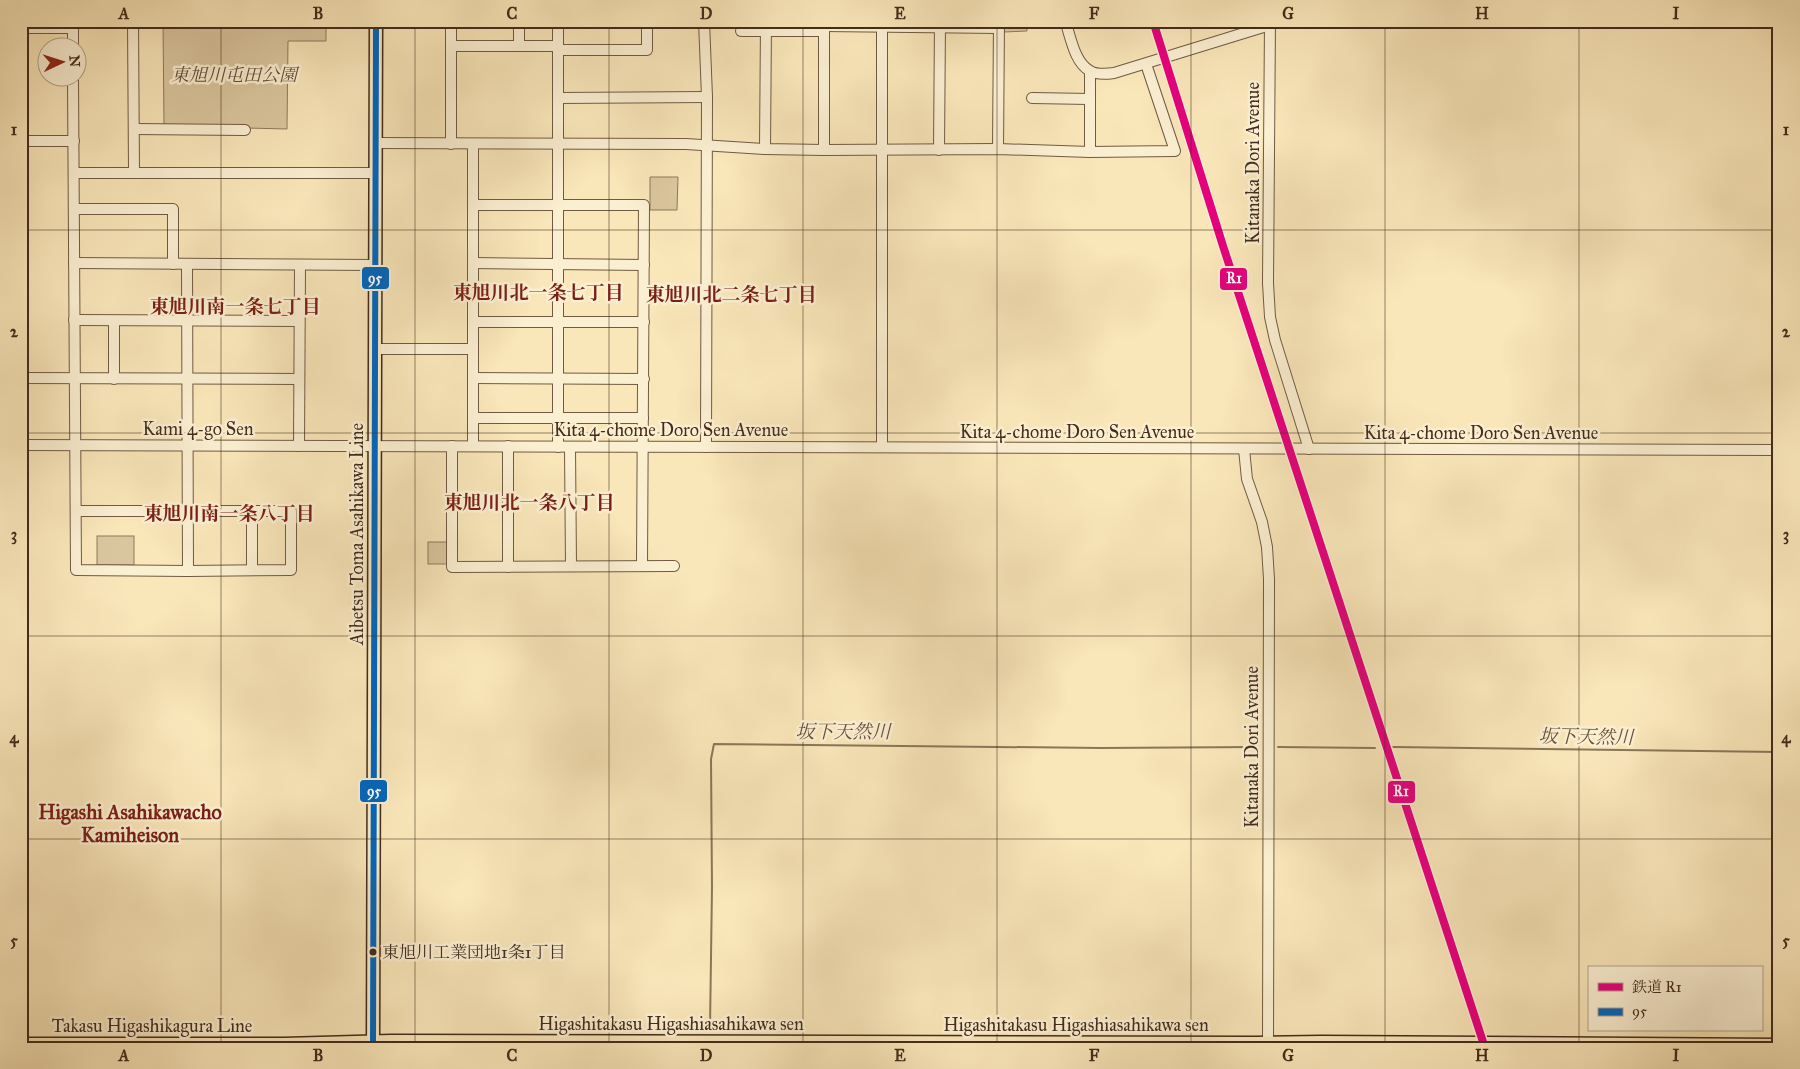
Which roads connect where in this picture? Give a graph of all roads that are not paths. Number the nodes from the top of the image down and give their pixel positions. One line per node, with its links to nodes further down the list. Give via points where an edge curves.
1 (134, 21): 29 (street)
2 (376, 21): 33 (main road, Aibetsu Toma Asahikawa Line)
3 (451, 21): 19 (street)
4 (519, 21): 20 (street)
5 (558, 21): 21 (street)
6 (647, 21): 21 (street, via 647,50)
7 (704, 21): 25 (street)
8 (1066, 21): 23 (street, via 1076,56)
9 (1270, 23): 22 (street); 94 (street, Kitanaka Dori Avenue, via 1270,317)
10 (882, 24): 12 (street); 15 (street); 41 (street)
11 (73, 25): 16 (street); 18 (street)
12 (940, 25): 13 (street); 42 (street)
13 (998, 25): 39 (street)
14 (766, 26): 15 (street); 17 (street); 38 (street)
15 (824, 26): 40 (street)
16 (21, 28)
17 (740, 31)
18 (73, 38)
19 (451, 46): 20 (street); 34 (street)
20 (519, 46): 21 (street)
21 (558, 48): 26 (street)
22 (1146, 64): 23 (street, via 1114,74); 43 (street, via 1175,151)
23 (1090, 71): 28 (street)
24 (73, 88): 32 (street)
25 (707, 97): 26 (street); 37 (street)
26 (558, 98): 36 (street)
27 (1032, 98): 28 (street)
28 (1090, 99): 43 (street)
29 (134, 129): 30 (street); 44 (street)
30 (244, 130)
31 (21, 141): 32 (street)
32 (74, 141): 45 (street)
33 (375, 143): 34 (street); 46 (main road, Aibetsu Toma Asahikawa Line)
34 (451, 144): 35 (street)
35 (473, 144): 36 (street); 47 (street)
36 (558, 144): 37 (street); 48 (street)
37 (707, 146): 38 (street); 59 (street)
38 (765, 149): 40 (street)
39 (998, 149): 42 (street); 43 (street)
40 (824, 150): 41 (street)
41 (883, 150): 42 (street); 92 (street)
42 (939, 150)
43 (1090, 152)
44 (134, 172): 45 (street); 46 (street)
45 (74, 173): 49 (street)
46 (375, 173): 56 (main road, Aibetsu Toma Asahikawa Line)
47 (473, 205): 48 (street); 51 (street)
48 (558, 205): 54 (street); 57 (street, via 644,205)
49 (74, 209): 50 (street); 52 (street, via 173,209)
50 (74, 263): 52 (street); 60 (street)
51 (473, 263): 54 (street); 64 (street)
52 (173, 264): 53 (street)
53 (187, 264): 55 (street); 61 (street)
54 (558, 264): 57 (street); 65 (street)
55 (300, 265): 56 (street); 63 (street)
56 (375, 265): 67 (main road, Aibetsu Toma Asahikawa Line)
57 (644, 265): 58 (street)
58 (644, 293): 59 (street); 66 (street)
59 (706, 294): 91 (street)
60 (74, 320): 62 (street); 72 (street)
61 (188, 320): 62 (street); 63 (street); 76 (street)
62 (114, 321): 73 (street)
63 (300, 321): 74 (street)
64 (473, 322): 65 (street); 68 (street)
65 (558, 322): 66 (street); 71 (street)
66 (644, 322): 75 (street)
67 (374, 349): 68 (street); 88 (main road, Aibetsu Toma Asahikawa Line)
68 (473, 349): 70 (street)
69 (21, 378): 72 (street)
70 (473, 378): 71 (street); 78 (street)
71 (558, 378): 75 (street); 77 (street)
72 (75, 379): 73 (street); 81 (street)
73 (114, 379): 76 (street)
74 (300, 379): 76 (street); 83 (street)
75 (644, 379): 79 (street)
76 (188, 380): 82 (street)
77 (558, 417): 78 (street); 79 (street); 89 (street)
78 (473, 418): 85 (street)
79 (643, 418): 87 (street)
80 (21, 445): 81 (street, Kami 4-go Sen)
81 (75, 445): 82 (street, Kami 4-go Sen); 96 (street)
82 (189, 445): 83 (street, Kami 4-go Sen); 97 (street)
83 (299, 446): 88 (street, Kami 4-go Sen)
84 (452, 446): 85 (street, Kita 4-chome Doro Sen Avenue); 88 (street, Kita 4-chome Doro Sen Avenue); 102 (street, via 452,567)
85 (473, 446): 86 (street, Kita 4-chome Doro Sen Avenue)
86 (508, 446): 89 (street, Kita 4-chome Doro Sen Avenue); 102 (street)
87 (643, 446): 90 (street, Kita 4-chome Doro Sen Avenue); 91 (street, Kita 4-chome Doro Sen Avenue); 100 (street)
88 (374, 447): 107 (main road, Aibetsu Toma Asahikawa Line)
89 (558, 447): 90 (street, Kita 4-chome Doro Sen Avenue)
90 (570, 447): 99 (street)
91 (706, 447): 92 (street, Kita 4-chome Doro Sen Avenue)
92 (882, 447): 93 (street, Kita 4-chome Doro Sen Avenue)
93 (1244, 449): 94 (street, Kita 4-chome Doro Sen Avenue); 111 (street, Kitanaka Dori Avenue, via 1247,479 1267,547 1269,579)
94 (1309, 449): 95 (street, Kita 4-chome Doro Sen Avenue)
95 (1779, 450)
96 (76, 511): 97 (street); 104 (street, via 76,570)
97 (188, 511): 98 (street); 104 (street)
98 (252, 511): 103 (street); 103 (street, via 291,511 291,570)
99 (571, 566): 100 (street); 102 (street)
100 (642, 566): 101 (street)
101 (674, 566)
102 (508, 567)
103 (252, 570): 104 (street)
104 (188, 571)
105 (21, 1044): 106 (main road, Takasu Higashikagura Line)
106 (284, 1044): 107 (main road, Takasu Higashikagura Line); 113 (main road, Takasu Higashikagura Line)
107 (373, 1045): 108 (main road, Higashitakasu Higashiasahikawa sen)
108 (458, 1045): 109 (main road, Higashitakasu Higashiasahikawa sen)
109 (732, 1045): 110 (main road, Higashitakasu Higashiasahikawa sen)
110 (976, 1045): 111 (main road, Higashitakasu Higashiasahikawa sen)
111 (1268, 1045): 112 (main road, Higashitakasu Higashiasahikawa sen, via 1321,1042)
112 (1779, 1045)
113 (341, 1048)

